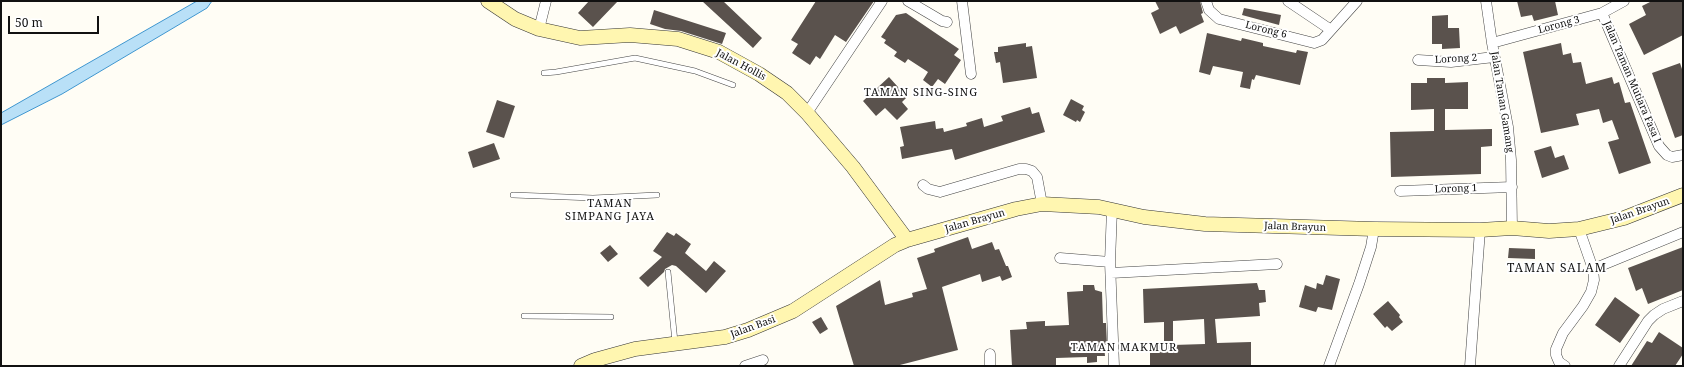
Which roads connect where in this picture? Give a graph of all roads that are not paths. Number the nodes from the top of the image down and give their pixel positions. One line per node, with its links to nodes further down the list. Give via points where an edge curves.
1 (488, 1): 13 (main road, Jalan Hollis, via 514,19)
2 (546, 1): 13 (street)
3 (882, 1): 21 (street)
4 (908, 1): 12 (street)
5 (962, 1): 19 (street)
6 (1206, 1): 14 (street, Lorong 6, via 1209,10 1219,19 1314,43 1322,40)
7 (1288, 1): 14 (street)
8 (1357, 1): 14 (street, Lorong 6)
9 (1486, 1): 15 (street, Jalan Taman Gamang)
10 (1624, 1): 11 (street, Lorong 3)
11 (1602, 13): 15 (street, Lorong 3); 22 (street, Jalan Taman Mutiara Fasa I, via 1659,146 1672,157)
12 (947, 22)
13 (539, 29): 21 (main road, Jalan Hollis, via 580,38 630,34 678,39 719,52 759,74 787,93)
14 (1332, 30)
15 (1492, 43): 16 (street, Jalan Taman Gamang)
16 (1494, 57): 17 (street, Lorong 2, via 1451,62); 24 (street, Jalan Taman Gamang, via 1508,127)
17 (1418, 60)
18 (544, 73): 20 (lane, via 635,58 695,71)
19 (971, 74)
20 (733, 85)
21 (807, 113): 36 (main road, Jalan Hollis, via 853,167)
22 (1683, 155)
23 (923, 184): 29 (street, via 940,192 1026,169 1037,177)
24 (1512, 187): 25 (street, Lorong 1); 31 (street, Jalan Taman Gamang)
25 (1400, 191)
26 (513, 195): 27 (lane, via 593,198)
27 (657, 195)
28 (1683, 195): 32 (main road, Jalan Brayun, via 1624,218)
29 (1042, 204): 30 (main road, Jalan Brayun); 36 (main road, Jalan Brayun)
30 (1112, 209): 33 (main road, Jalan Brayun, via 1144,217 1205,224); 38 (street)
31 (1512, 228): 32 (main road, Jalan Brayun, via 1549,231); 34 (main road, Jalan Brayun)
32 (1579, 228): 40 (street)
33 (1374, 229): 34 (main road, Jalan Brayun); 53 (street, via 1371,248)
34 (1480, 230): 54 (street)
35 (1683, 232): 40 (street)
36 (907, 240): 46 (main road, Jalan Basi, via 895,245 793,311 764,324 725,337)
37 (1060, 258): 38 (street)
38 (1110, 262): 42 (street)
39 (1277, 264): 42 (street)
40 (1593, 269): 55 (street, via 1591,292 1556,349 1559,362)
41 (668, 272): 46 (lane)
42 (1111, 273): 52 (street)
43 (1683, 301): 56 (street, via 1663,309 1648,321)
44 (524, 316): 45 (lane)
45 (611, 317)
46 (674, 343): 49 (main road, Jalan Basi, via 635,349)
47 (990, 354): 51 (street)
48 (763, 360): 50 (street)
49 (580, 366)
50 (745, 366)
51 (990, 366)
52 (1114, 366)
53 (1329, 366)
54 (1470, 366)
55 (1565, 366)
56 (1619, 366)

